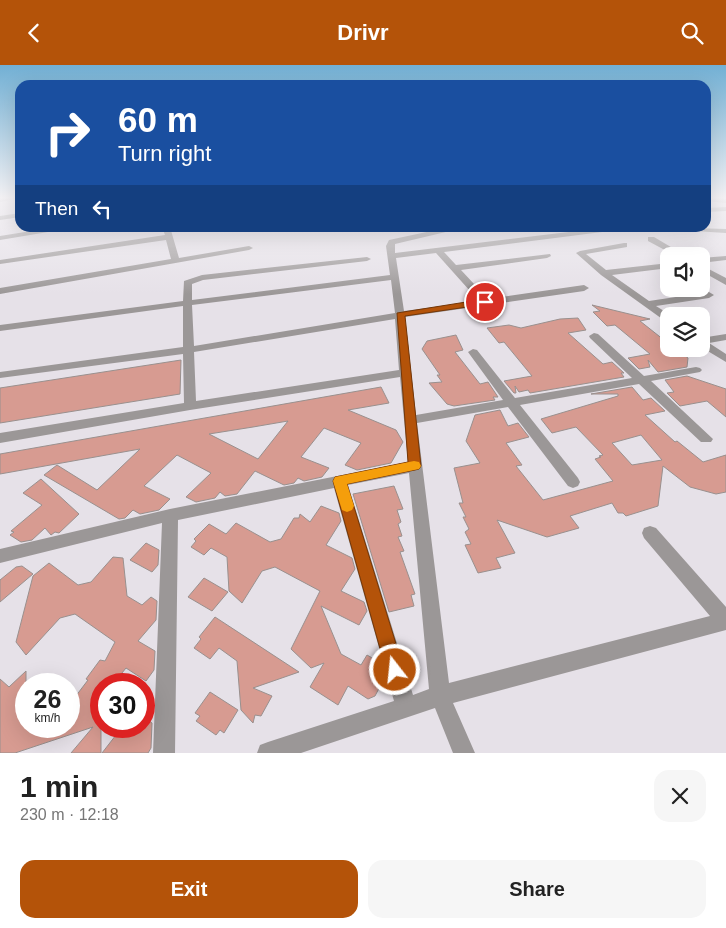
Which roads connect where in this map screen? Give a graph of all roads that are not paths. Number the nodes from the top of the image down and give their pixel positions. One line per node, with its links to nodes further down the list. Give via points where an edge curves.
1 (712, 230): 2 (street)
2 (726, 231)
3 (41, 232): 9 (street)
4 (168, 232): 8 (street)
5 (439, 232): 7 (street)
6 (586, 232): 14 (street)
7 (434, 233): 15 (street, via 392,242)
8 (169, 237): 20 (street); 21 (street)
9 (0, 238)
10 (651, 239): 12 (street)
11 (624, 245): 25 (street, via 580,253)
12 (666, 247)
13 (249, 249): 20 (street)
14 (438, 250): 15 (street); 23 (street)
15 (393, 256): 26 (street)
16 (546, 256): 23 (street)
17 (726, 257): 19 (street)
18 (367, 259): 32 (street, via 202,278 187,283)
19 (710, 260)
20 (176, 261): 29 (street)
21 (0, 262)
22 (660, 266): 25 (street)
23 (455, 268): 31 (street)
24 (710, 272): 27 (street)
25 (604, 273): 33 (street)
26 (395, 277): 32 (street); 35 (street)
27 (726, 282)
28 (584, 288): 31 (street)
29 (0, 291)
30 (695, 297): 33 (street)
31 (485, 302): 35 (street)
32 (187, 303): 36 (street); 41 (street)
33 (647, 304): 34 (street)
34 (660, 313)
35 (400, 315): 41 (street); 45 (street)
36 (0, 328)
37 (594, 336): 47 (street)
38 (726, 337): 39 (street)
39 (710, 340)
40 (710, 347): 43 (street)
41 (188, 349): 46 (street); 49 (street)
42 (473, 352): 48 (street)
43 (726, 359)
44 (696, 370): 47 (street)
45 (405, 373): 49 (street); 50 (street)
46 (0, 375)
47 (642, 380): 48 (street); 52 (street)
48 (510, 403): 50 (street); 55 (street)
49 (190, 406): 51 (street)
50 (410, 420): 53 (street)
51 (0, 439)
52 (706, 439)
53 (415, 466): 54 (street); 60 (street)
54 (340, 481): 56 (street); 61 (street)
55 (573, 483)
56 (170, 515): 58 (street); 62 (street)
57 (650, 533): 59 (street)
58 (0, 556)
59 (726, 621): 60 (street)
60 (440, 696): 61 (street); 64 (street)
61 (406, 707): 63 (street)
62 (164, 753)
63 (268, 753)
64 (464, 753)

